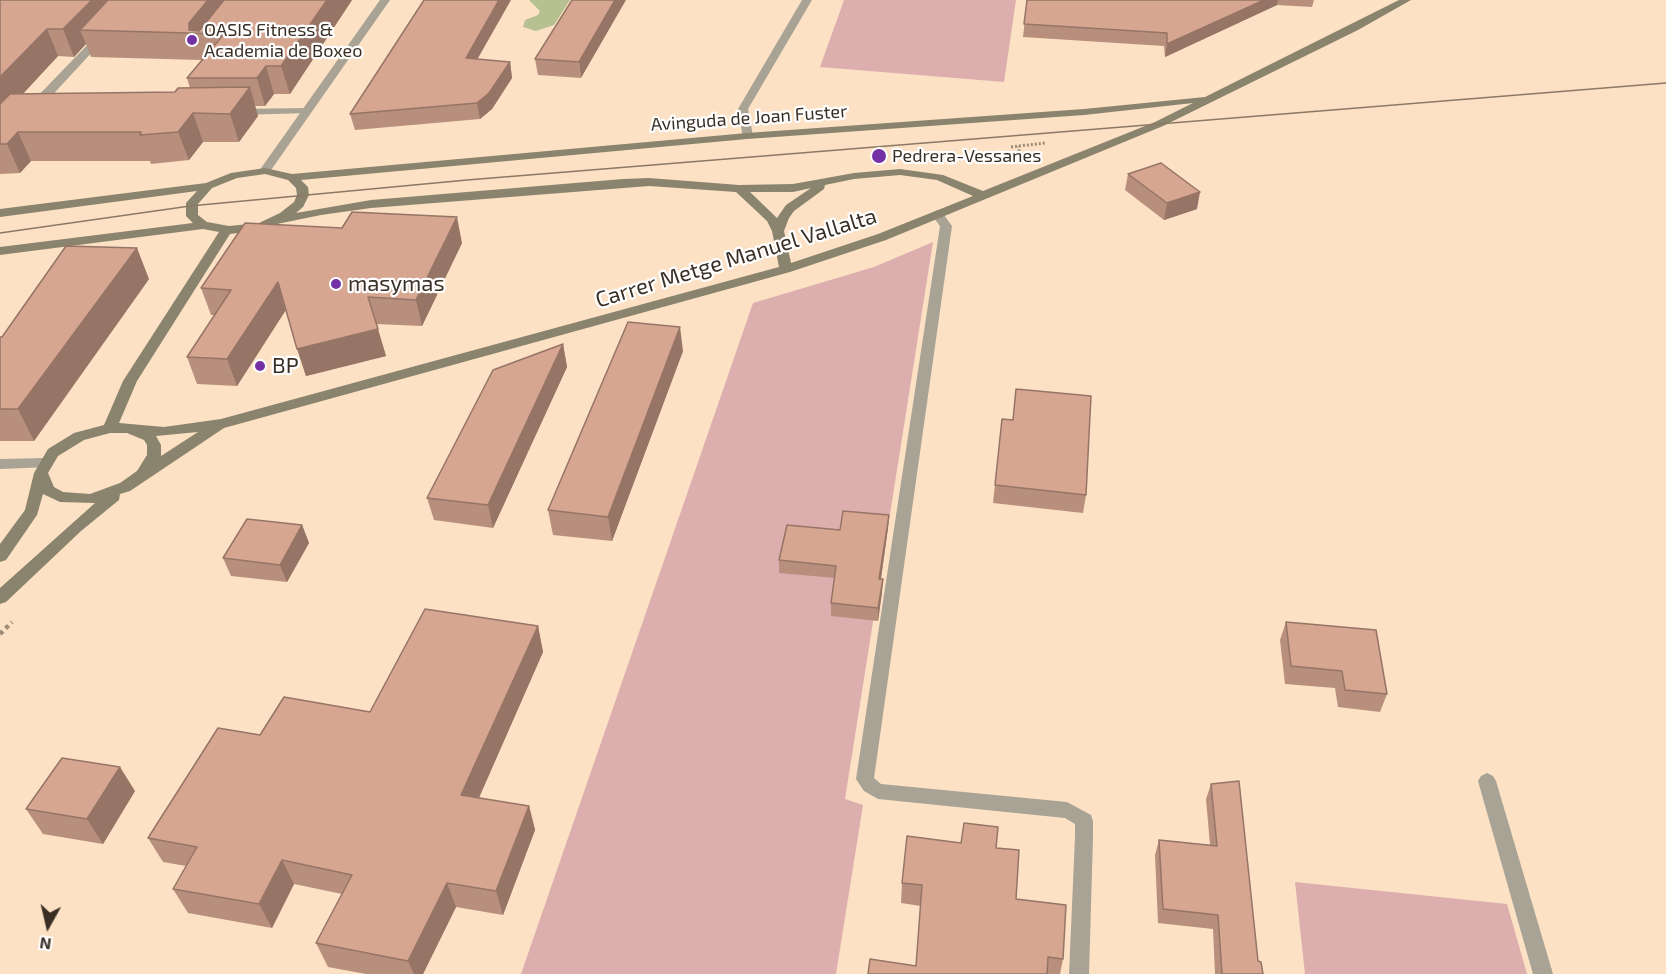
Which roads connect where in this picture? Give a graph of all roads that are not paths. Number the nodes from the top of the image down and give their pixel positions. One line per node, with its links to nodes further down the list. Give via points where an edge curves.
1 (385, 0): 6 (street)
2 (807, 0): 9 (street, via 743,109)
3 (1406, 0): 5 (main road, Carrer Metge Manuel Vallalta)
4 (112, 25): 8 (street, via 42,100)
5 (1209, 99): 9 (main road, Avinguda de Joan Fuster, via 1084,112); 15 (main road, Carrer Metge Manuel Vallalta, via 1159,124)
6 (307, 111): 7 (street); 10 (street)
7 (224, 112)
8 (21, 114)
9 (747, 135): 11 (main road, Avinguda de Joan Fuster)
10 (265, 171): 11 (main road, Avinguda de Joan Fuster); 13 (main road, via 235,175)
11 (292, 177): 18 (main road, via 300,184 303,195 295,208)
12 (832, 180): 14 (main road, via 793,188); 15 (main road, via 881,173 922,174); 21 (main road, via 790,208)
13 (208, 186): 16 (main road); 19 (main road, via 190,206 192,216)
14 (739, 189): 18 (main road, via 623,183 371,204); 21 (main road, via 772,219)
15 (984, 196): 17 (main road, Carrer Metge Manuel Vallalta)
16 (0, 213)
17 (937, 214): 23 (main road, Carrer Metge Manuel Vallalta); 34 (street, via 946,226 865,779 878,791 1067,810 1084,821)
18 (278, 220): 20 (main road, via 254,228)
19 (203, 225): 20 (main road); 22 (main road)
20 (226, 230): 25 (main road, via 129,381)
21 (778, 231): 23 (main road)
22 (0, 251)
23 (786, 269): 24 (main road, Carrer Metge Manuel Vallalta)
24 (221, 424): 26 (main road, Carrer Metge Manuel Vallalta, via 164,432); 29 (main road, Carrer Metge Manuel Vallalta)
25 (110, 428): 26 (main road); 28 (main road, via 64,443)
26 (140, 431): 29 (main road, via 154,445 150,465)
27 (0, 464): 28 (street)
28 (43, 468): 30 (main road, via 43,483 60,497 92,499); 31 (main road, via 32,511)
29 (142, 475): 30 (main road)
30 (125, 487): 32 (main road)
31 (0, 556)
32 (0, 598)
33 (1487, 781): 35 (street)
34 (1079, 974)
35 (1543, 974)

